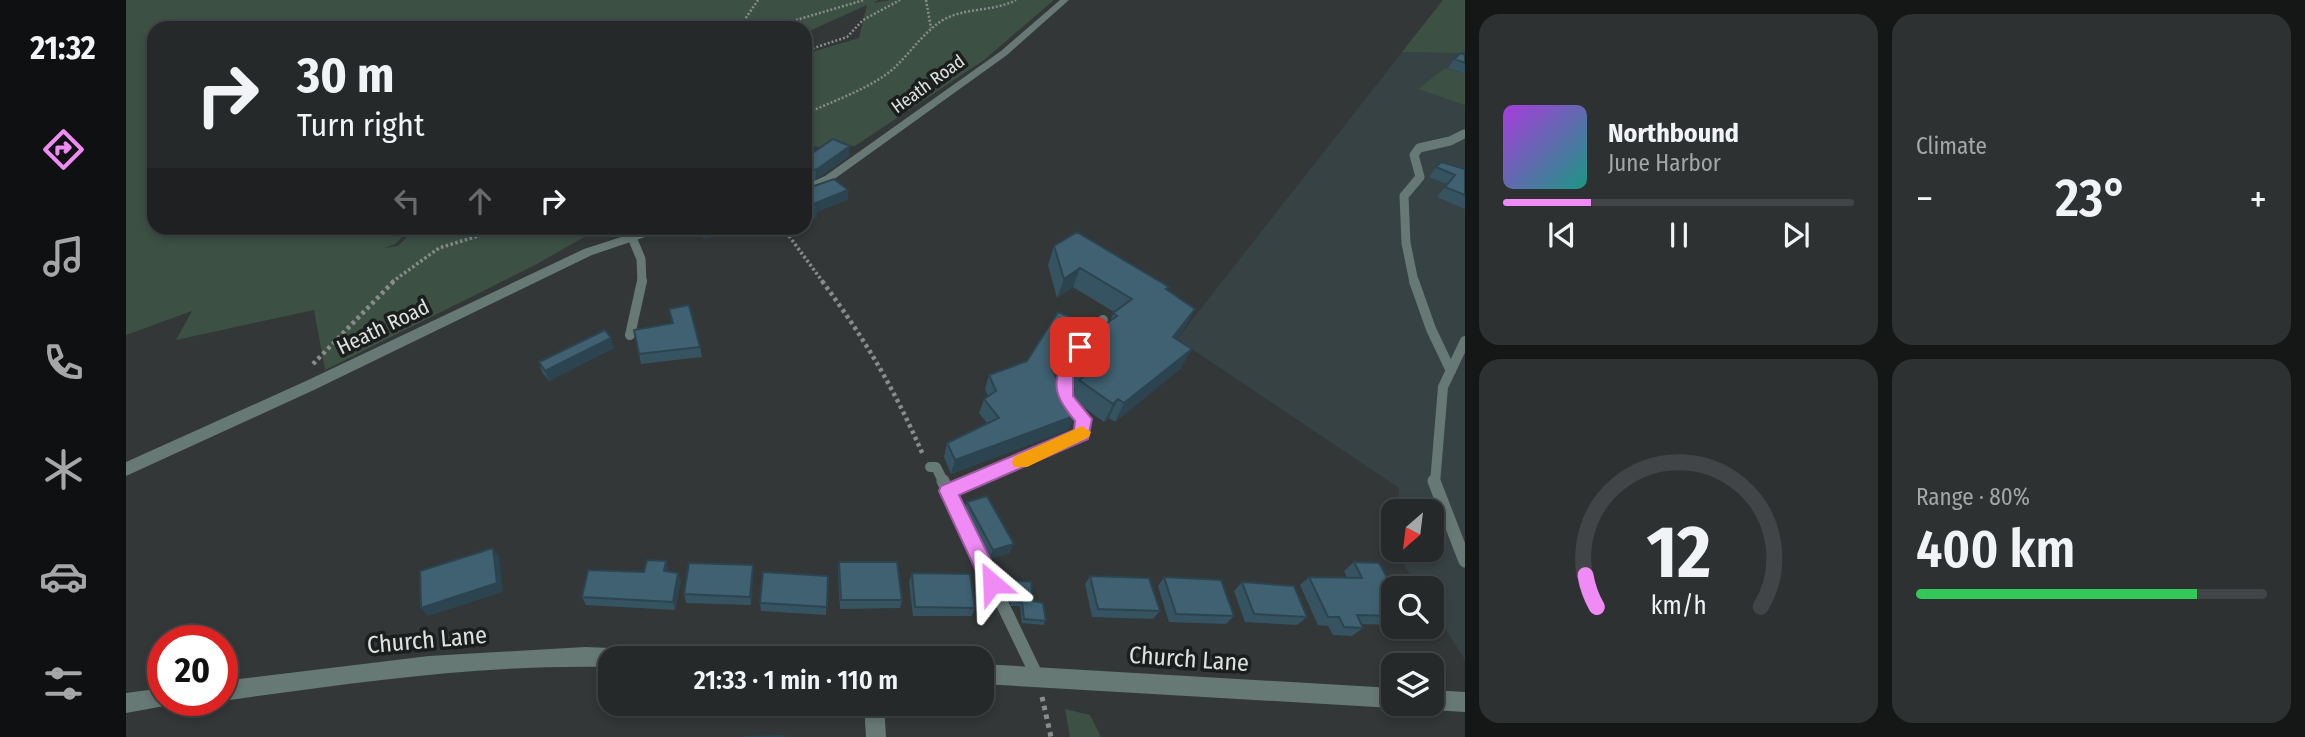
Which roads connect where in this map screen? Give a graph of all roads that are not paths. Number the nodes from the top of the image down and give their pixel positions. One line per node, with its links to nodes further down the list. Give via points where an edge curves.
1 (1065, 0): 3 (street, Heath Road, via 1004,53)
2 (1464, 134): 8 (lane, via 1419,148 1414,155 1420,177 1404,196 1407,255 1415,293)
3 (812, 186)
4 (631, 235): 6 (lane, via 642,249 643,266); 10 (street, Heath Road)
5 (1103, 320): 11 (lane, via 1080,347 1065,375 1065,398 1083,419 1082,434)
6 (630, 335)
7 (1465, 341): 8 (lane)
8 (1451, 371): 12 (lane, via 1443,387 1433,480)
9 (930, 467): 11 (lane, via 936,467)
10 (126, 468)
11 (948, 491): 15 (lane)
12 (1465, 561)
13 (598, 657): 16 (street, Church Lane, via 431,663)
14 (994, 674): 15 (street, Church Lane)
15 (1037, 676): 17 (street, Church Lane)
16 (238, 689)
17 (1381, 697)
18 (147, 700): 21 (street)
19 (1444, 701): 20 (street)
20 (1465, 702)
21 (126, 703)
22 (875, 716): 23 (street)
23 (876, 737)

